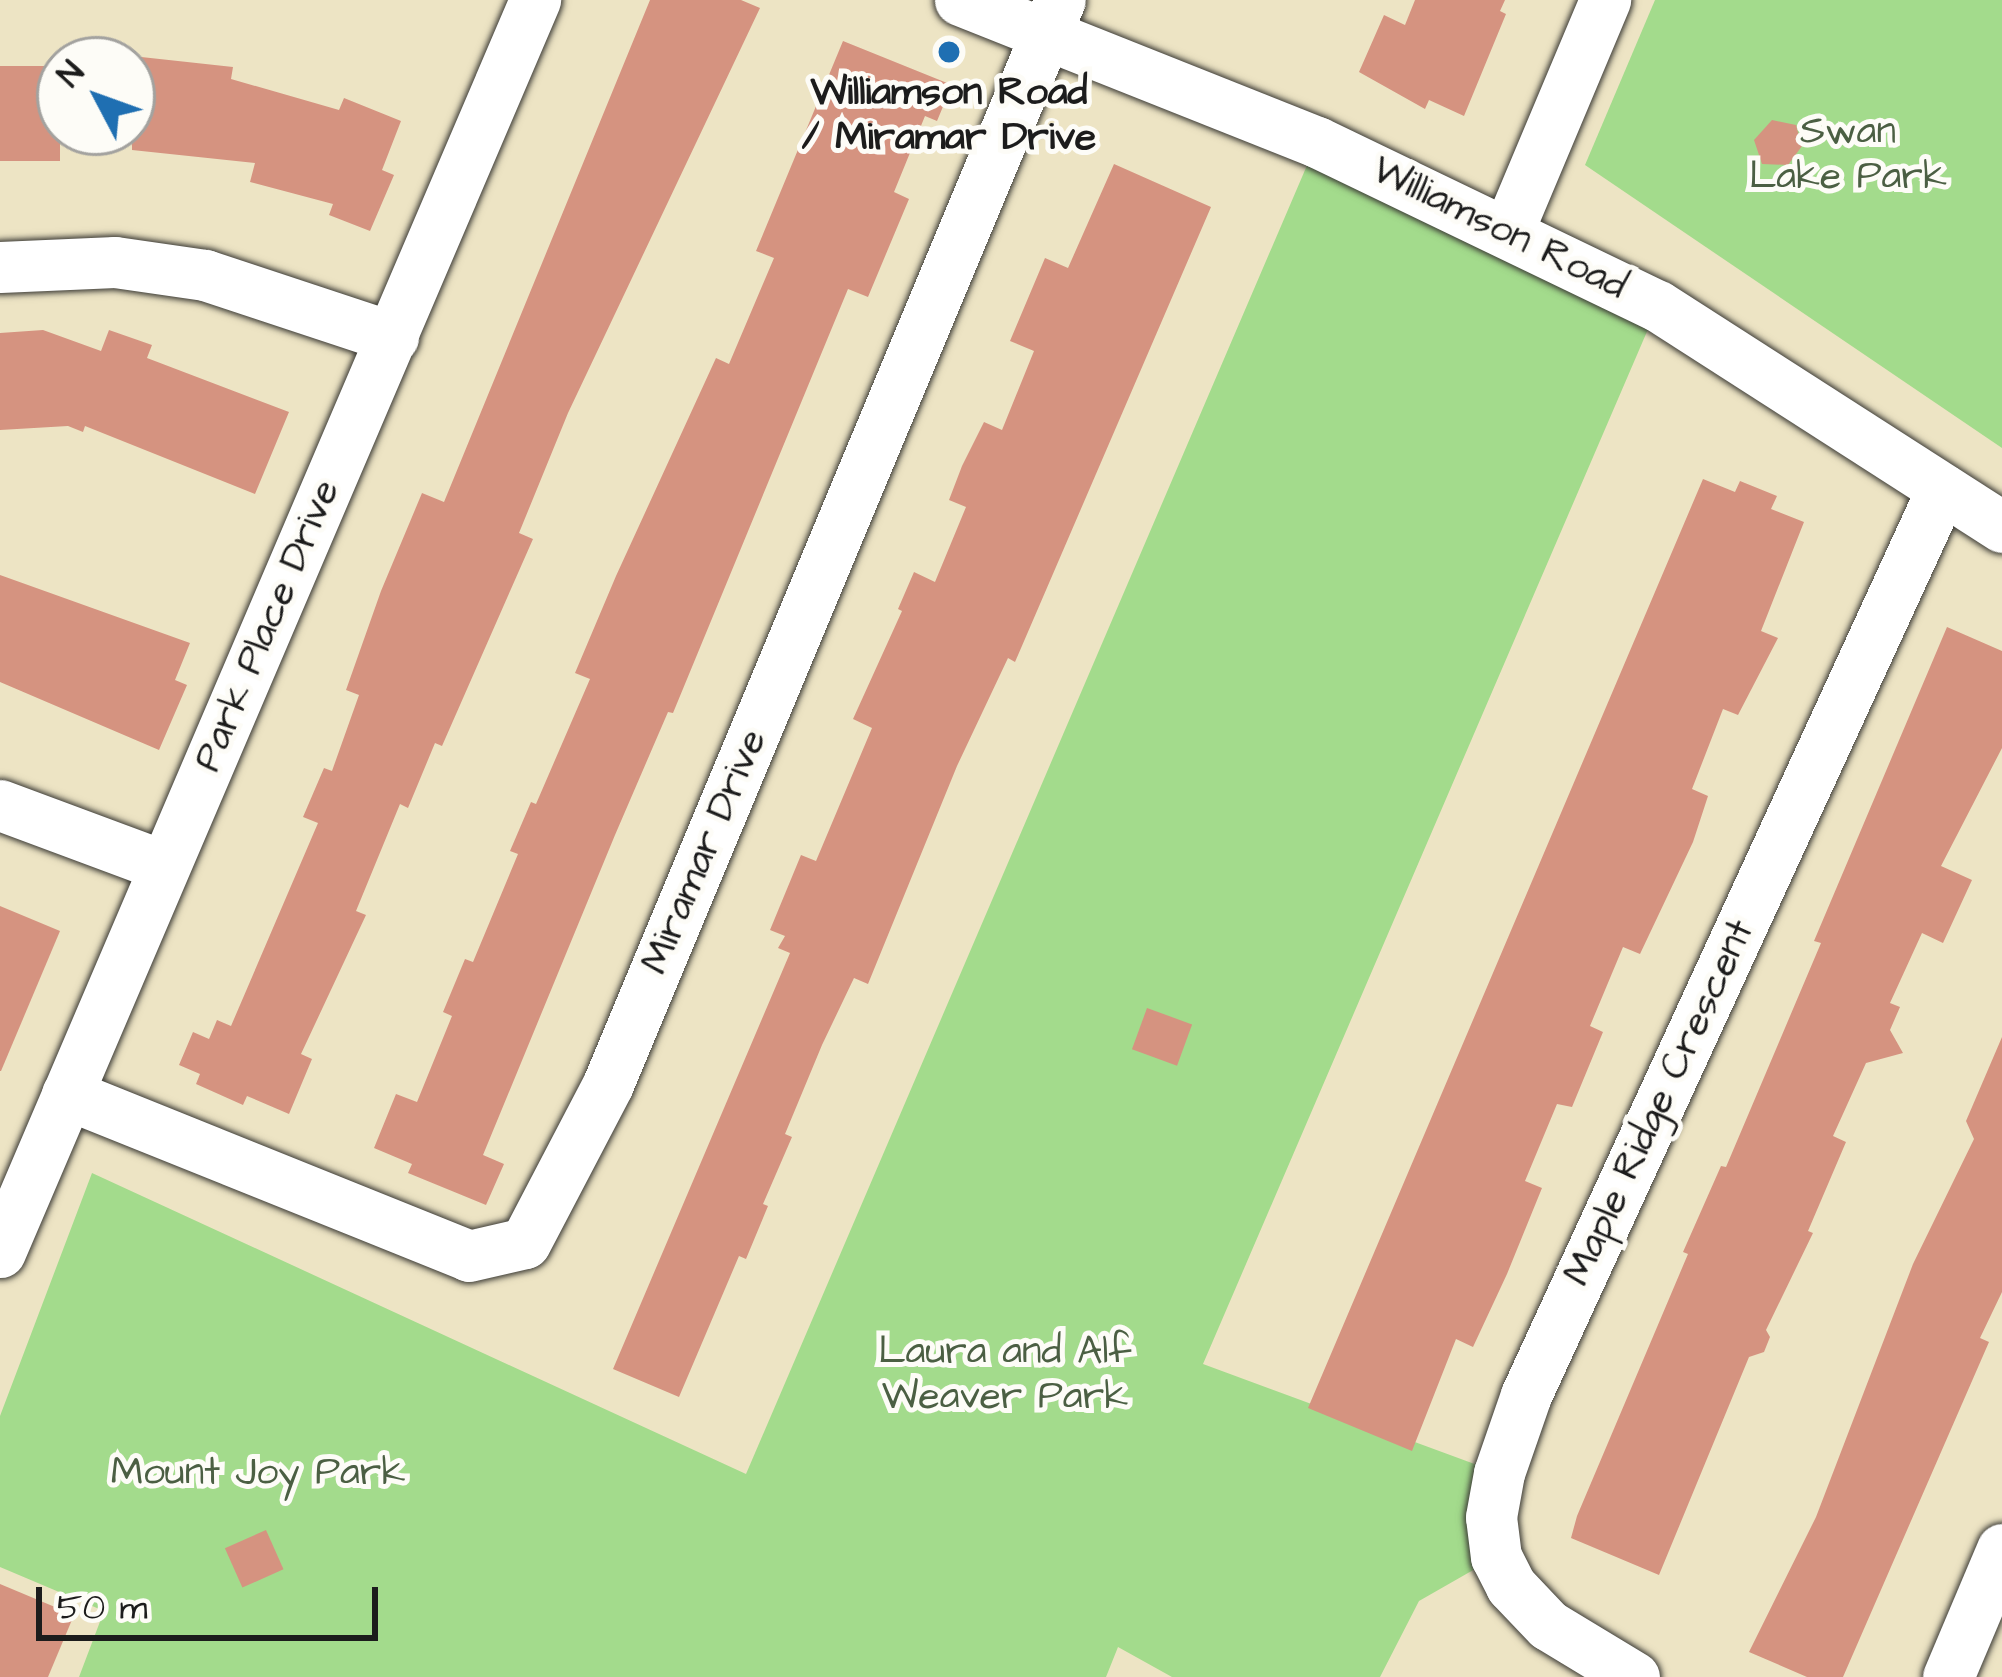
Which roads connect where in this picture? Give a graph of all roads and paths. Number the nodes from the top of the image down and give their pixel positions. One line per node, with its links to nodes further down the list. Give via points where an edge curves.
1 (535, 0): 7 (street, Park Place Drive)
2 (960, 0): 4 (street, Williamson Road)
3 (1605, 0): 5 (street)
4 (1052, 19): 5 (street, Williamson Road); 12 (street, Miramar Drive, via 608,1084 525,1243 469,1256)
5 (1508, 231): 8 (street, Williamson Road, via 1658,306)
6 (0, 268): 7 (street, via 115,262 205,275)
7 (393, 337): 11 (street, Park Place Drive)
8 (1942, 489): 9 (street, Williamson Road); 15 (street, Maple Ridge Crescent, via 1526,1395 1499,1473 1491,1517 1496,1557 1511,1586 1548,1624)
9 (2002, 527)
10 (0, 805): 11 (street)
11 (164, 866): 12 (street, Park Place Drive)
12 (67, 1094): 13 (street, Park Place Drive)
13 (0, 1252)
14 (2002, 1550): 16 (street)
15 (1634, 1677)
16 (1948, 1677)

